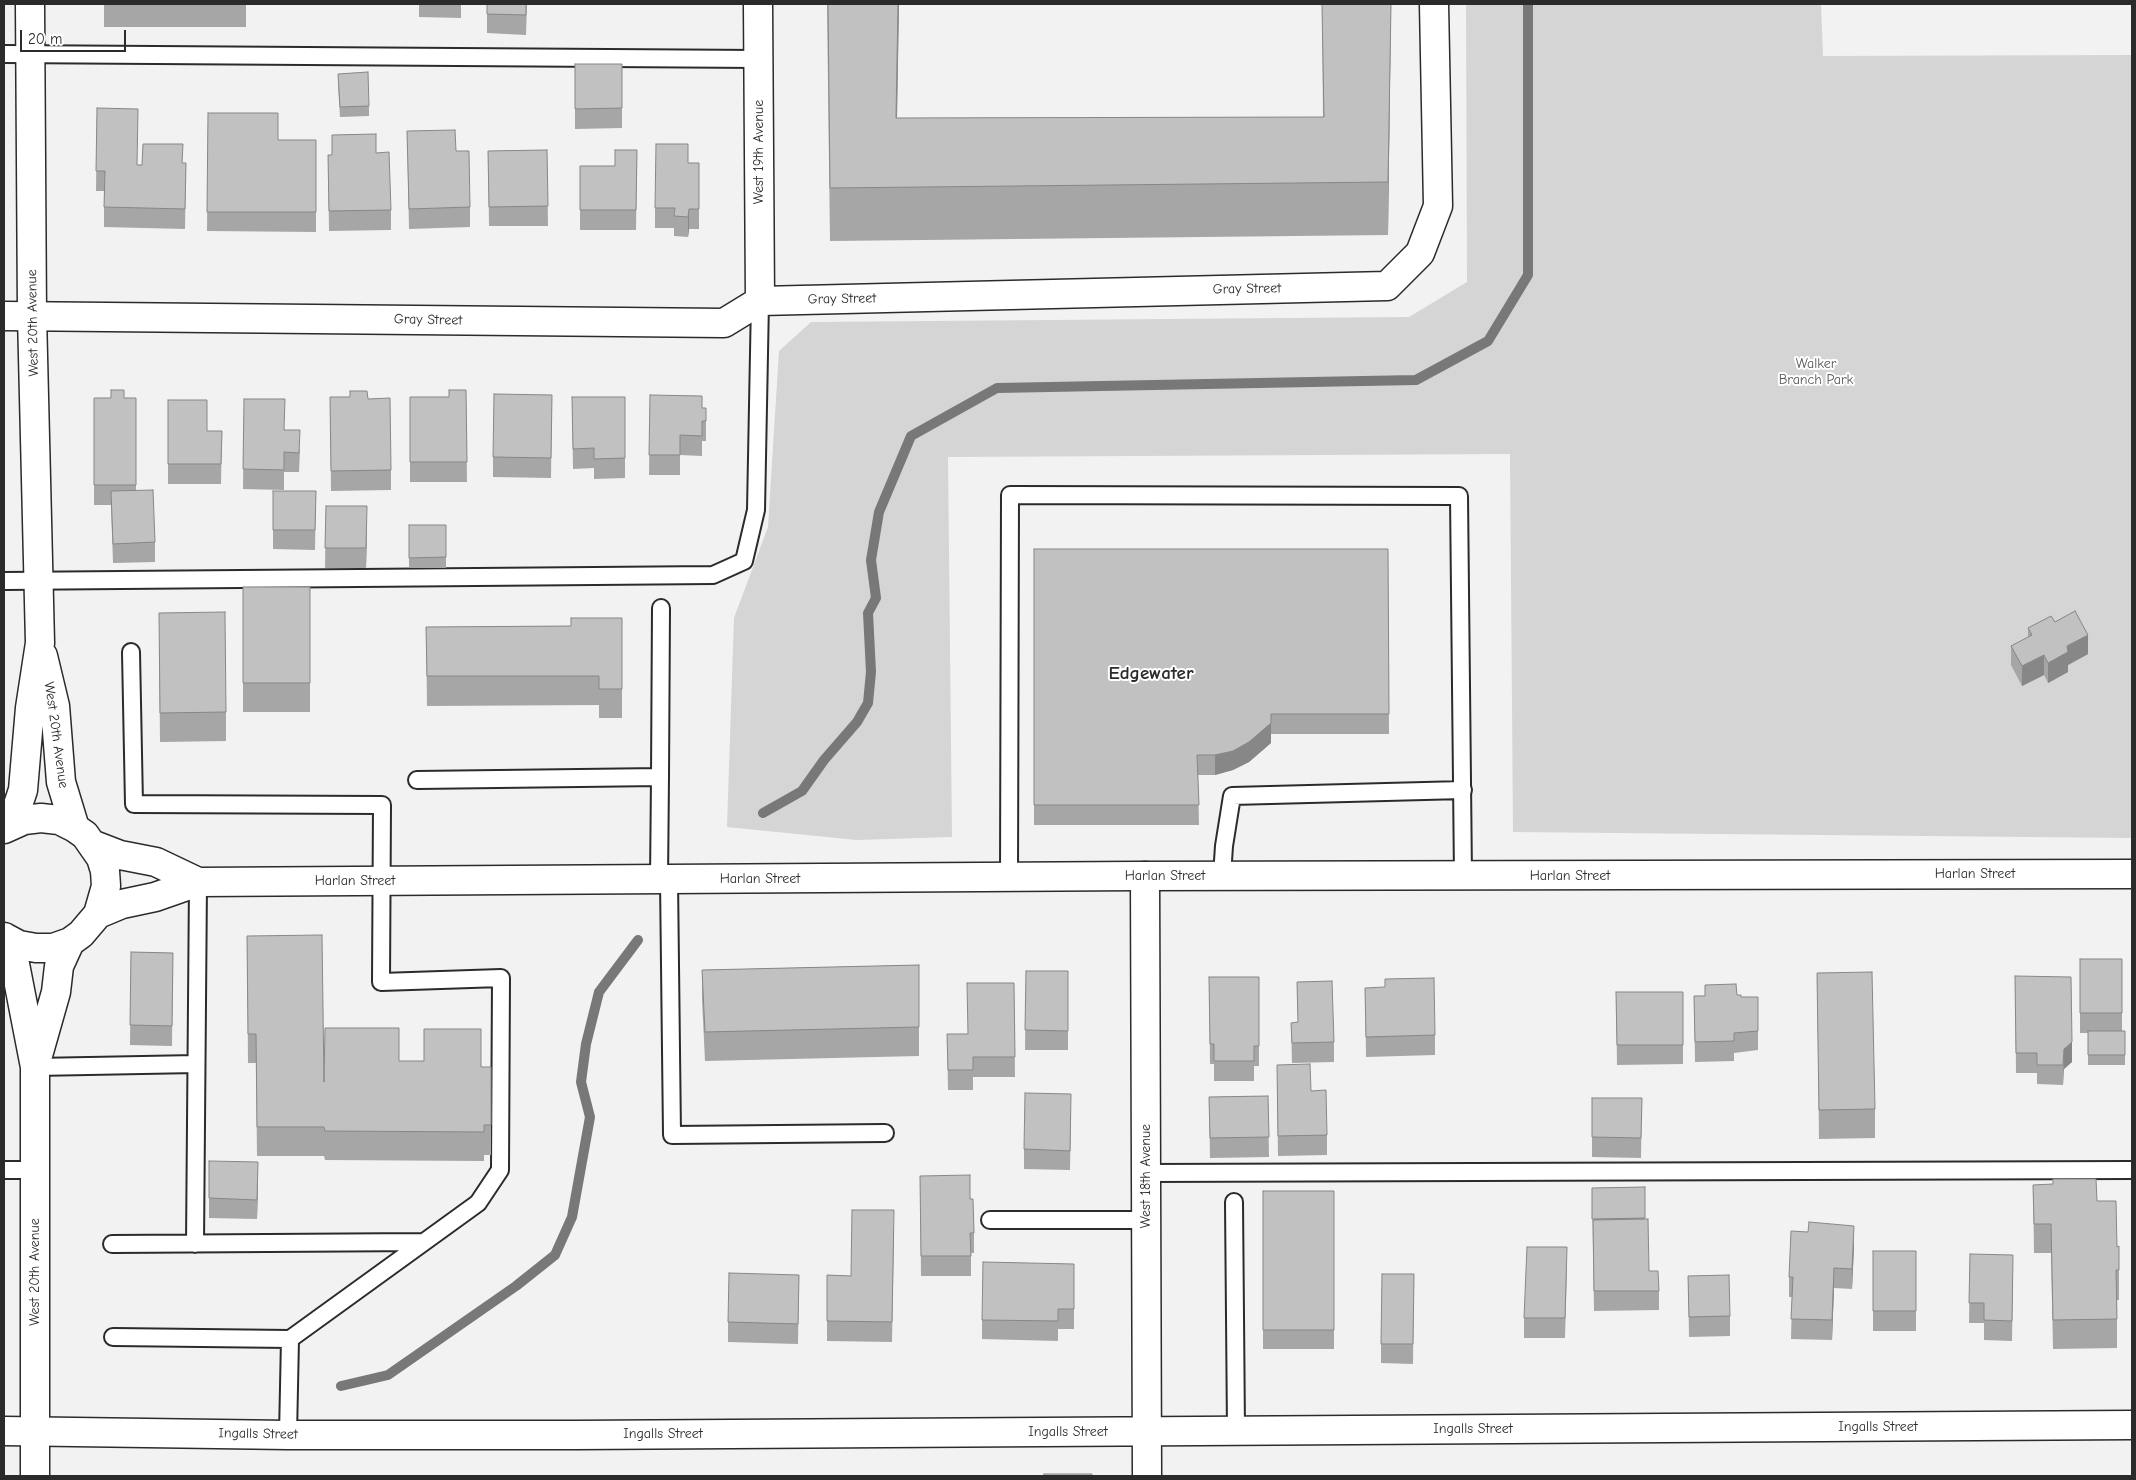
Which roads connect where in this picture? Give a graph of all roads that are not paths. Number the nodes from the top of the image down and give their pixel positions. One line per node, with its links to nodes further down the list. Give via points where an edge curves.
1 (30, 4): 4 (street, West 20th Avenue)
2 (758, 4): 5 (street, West 19th Avenue)
3 (1434, 4): 6 (street, Gray Street, via 1438,206 1420,253 1387,286)
4 (17, 54): 5 (lane); 7 (street, West 20th Avenue)
5 (758, 59): 6 (street, West 19th Avenue)
6 (760, 301): 7 (street, Gray Street, via 724,323); 10 (lane, via 756,510 744,561 713,575)
7 (32, 315): 8 (street, Gray Street); 10 (street, West 20th Avenue)
8 (4, 316)
9 (4, 581): 10 (lane)
10 (39, 581): 12 (street, West 20th Avenue)
11 (660, 608): 14 (lane)
12 (40, 643): 17 (street, West 20th Avenue, via 23,790); 18 (street, West 20th Avenue, via 55,706 61,782)
13 (131, 652): 25 (lane, via 134,804 382,805)
14 (660, 777): 15 (lane); 24 (lane)
15 (417, 780)
16 (1463, 790): 21 (lane, via 1232,796); 22 (lane); 23 (lane, via 1459,496 1010,495)
17 (6, 828): 18 (street, Harlan Street, via 24,820 41,818 59,820)
18 (84, 836): 26 (street, Harlan Street, via 120,855 156,862); 27 (street, West 20th Avenue, via 103,865 106,886)
19 (2132, 874): 22 (street, Harlan Street)
20 (1145, 876): 21 (street, Harlan Street); 23 (street, Harlan Street); 36 (street, West 18th Avenue)
21 (1222, 876): 22 (street, Harlan Street)
22 (1463, 876)
23 (1008, 877): 24 (street, Harlan Street)
24 (664, 880): 25 (street, Harlan Street); 32 (lane, via 672,1135)
25 (381, 881): 26 (street, Harlan Street); 40 (lane, via 381,982 502,978 500,1170 478,1203)
26 (198, 882): 27 (street, Harlan Street); 30 (lane)
27 (98, 914): 29 (street)
28 (4, 937): 29 (street, via 19,945 36,948 53,948); 31 (street, West 20th Avenue, via 13,954)
29 (70, 942): 31 (street, West 20th Avenue, via 59,966 56,992)
30 (196, 1064): 31 (lane); 42 (lane)
31 (35, 1067): 34 (street, West 20th Avenue)
32 (885, 1133)
33 (4, 1170): 34 (lane)
34 (34, 1170): 48 (street, West 20th Avenue)
35 (2132, 1170): 36 (lane)
36 (1146, 1173): 39 (street, West 18th Avenue)
37 (1234, 1202): 46 (lane)
38 (990, 1220): 39 (lane)
39 (1146, 1220): 49 (street, West 18th Avenue)
40 (423, 1242): 42 (lane); 44 (lane)
41 (112, 1244): 42 (lane)
42 (195, 1244)
43 (113, 1337): 44 (lane)
44 (290, 1338): 50 (lane)
45 (2132, 1425): 46 (street, Ingalls Street)
46 (1236, 1430): 49 (street, Ingalls Street)
47 (4, 1431): 48 (street, Ingalls Street)
48 (35, 1431): 50 (street, Ingalls Street); 51 (street, West 20th Avenue)
49 (1146, 1431): 50 (street, Ingalls Street); 52 (street, West 18th Avenue)
50 (288, 1435)
51 (35, 1476)
52 (1147, 1476)

